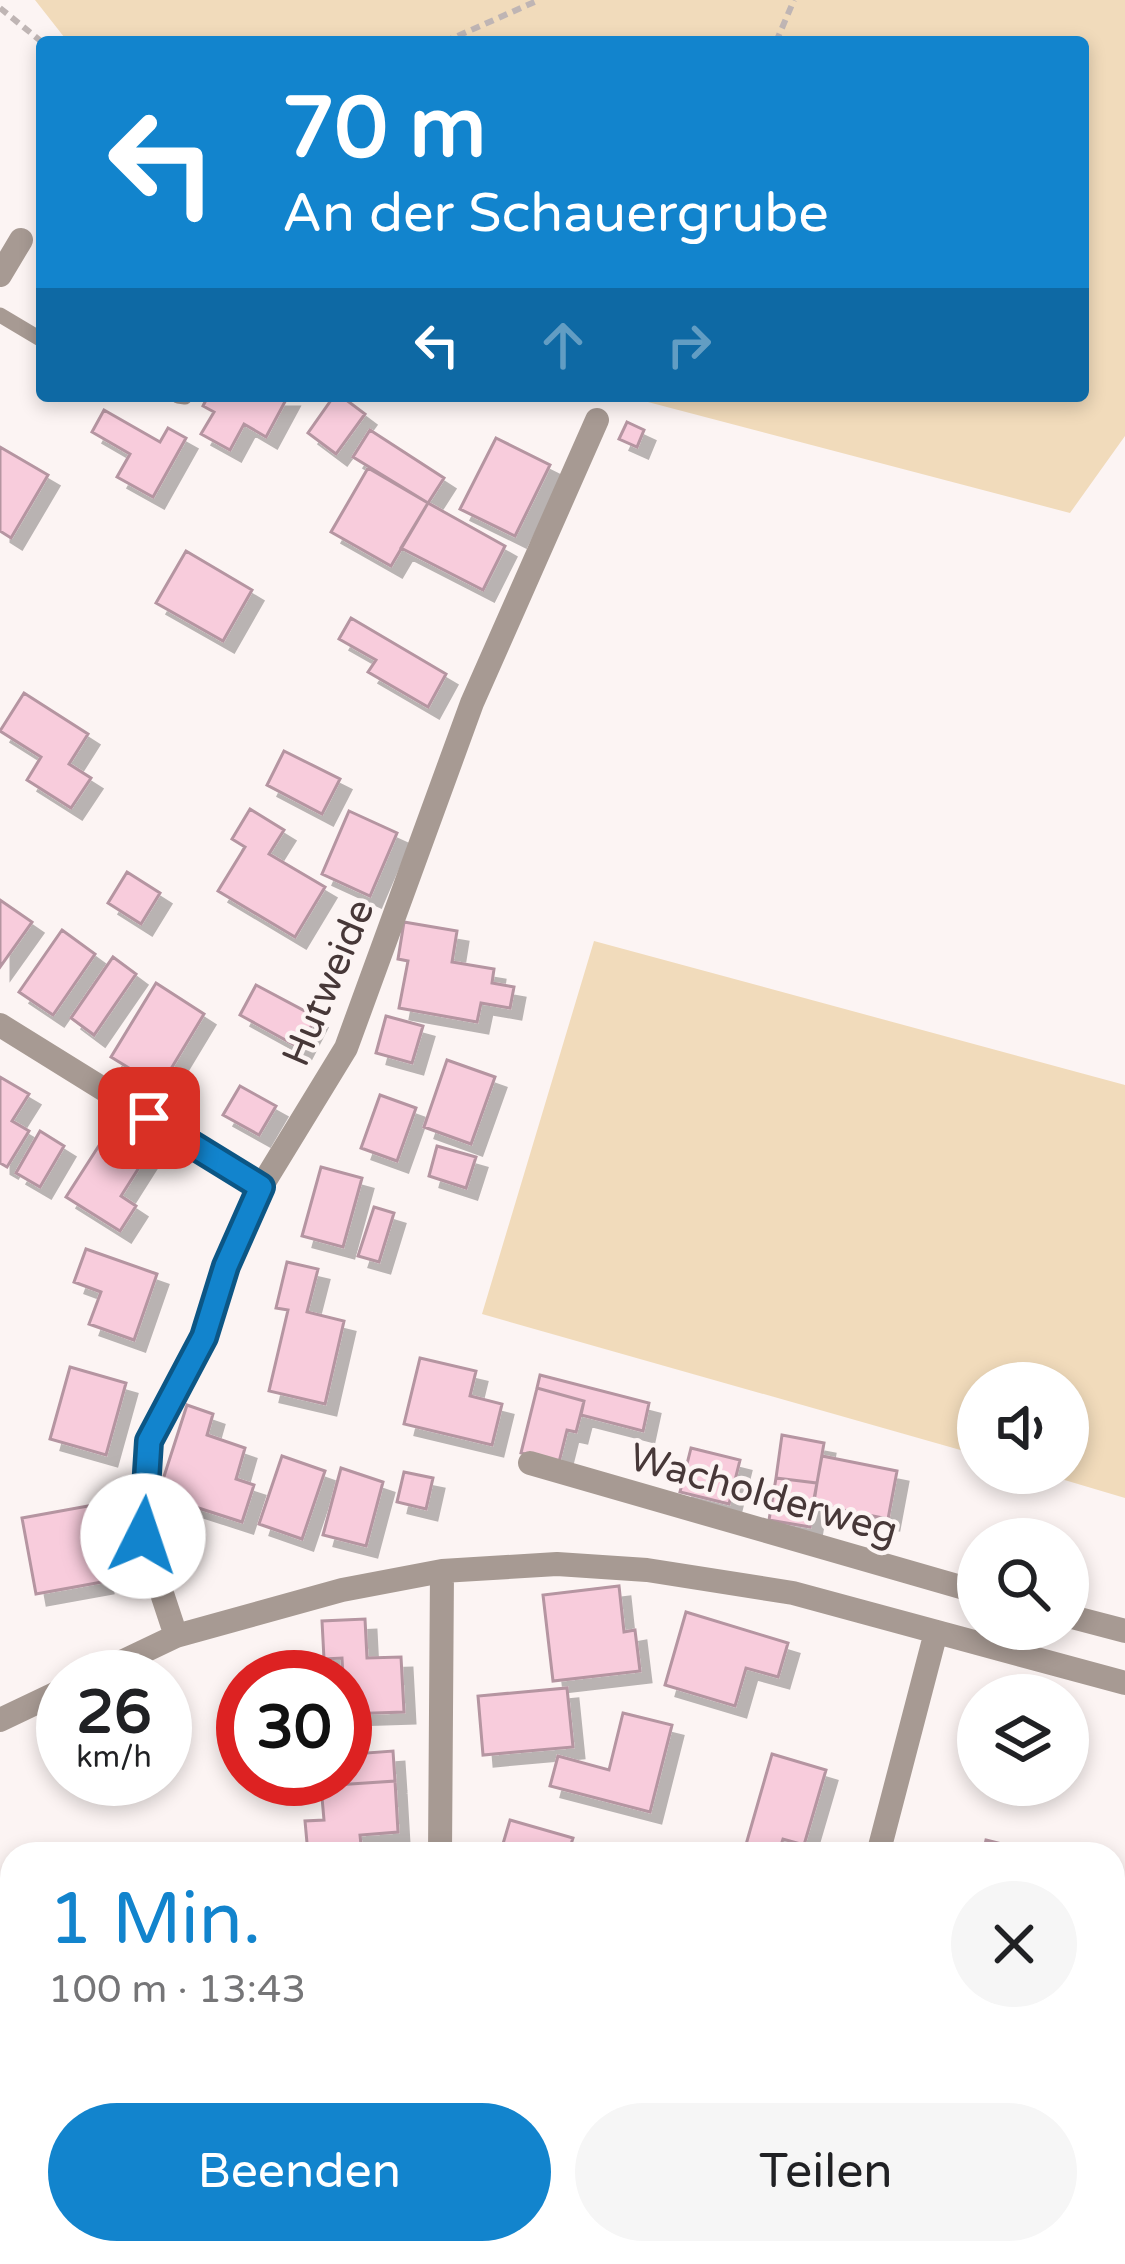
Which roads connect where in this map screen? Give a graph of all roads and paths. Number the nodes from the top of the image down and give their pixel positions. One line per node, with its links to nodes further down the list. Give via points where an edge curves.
1 (539, 0): 4 (path)
2 (794, 0): 5 (path)
3 (0, 8): 6 (path)
4 (458, 36)
5 (779, 36)
6 (36, 37)
7 (21, 240): 8 (street)
8 (0, 275)
9 (0, 315): 10 (lane)
10 (36, 336)
11 (597, 420): 13 (street, Hutweide, via 472,703 346,1048)
12 (0, 1025): 13 (street)
13 (261, 1187): 20 (street, Hutweide, via 204,1337 149,1441 143,1536)
14 (530, 1463): 16 (street, Wacholderweg)
15 (442, 1571): 19 (street, via 557,1564 647,1570 793,1593); 20 (street); 25 (street)
16 (957, 1586)
17 (1089, 1622): 18 (street)
18 (1125, 1631)
19 (936, 1632): 22 (street); 26 (street)
20 (176, 1636): 21 (street)
21 (147, 1650)
22 (1125, 1683)
23 (36, 1703): 24 (street)
24 (0, 1720)
25 (440, 1842)
26 (881, 1842)

